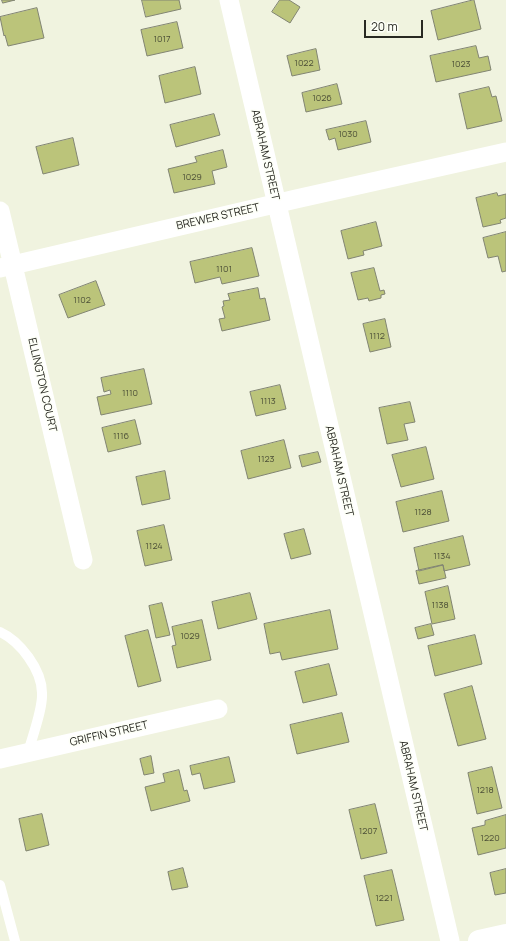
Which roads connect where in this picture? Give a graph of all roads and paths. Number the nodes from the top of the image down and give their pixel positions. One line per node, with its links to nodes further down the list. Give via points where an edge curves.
1 (229, 0): 3 (street, ABRAHAM STREET)
2 (506, 152): 3 (street, BREWER STREET)
3 (277, 204): 5 (street, BREWER STREET); 14 (street, ABRAHAM STREET)
4 (0, 211): 5 (street, ELLINGTON COURT)
5 (6, 267): 6 (street, ELLINGTON COURT)
6 (83, 560)
7 (0, 632): 9 (lane, via 9,636 23,650 39,677 42,693)
8 (218, 708): 9 (street, GRIFFIN STREET)
9 (28, 753): 10 (street, GRIFFIN STREET)
10 (0, 759)
11 (0, 885): 13 (lane)
12 (506, 935): 15 (street)
13 (14, 941)
14 (450, 941)
15 (479, 941)

